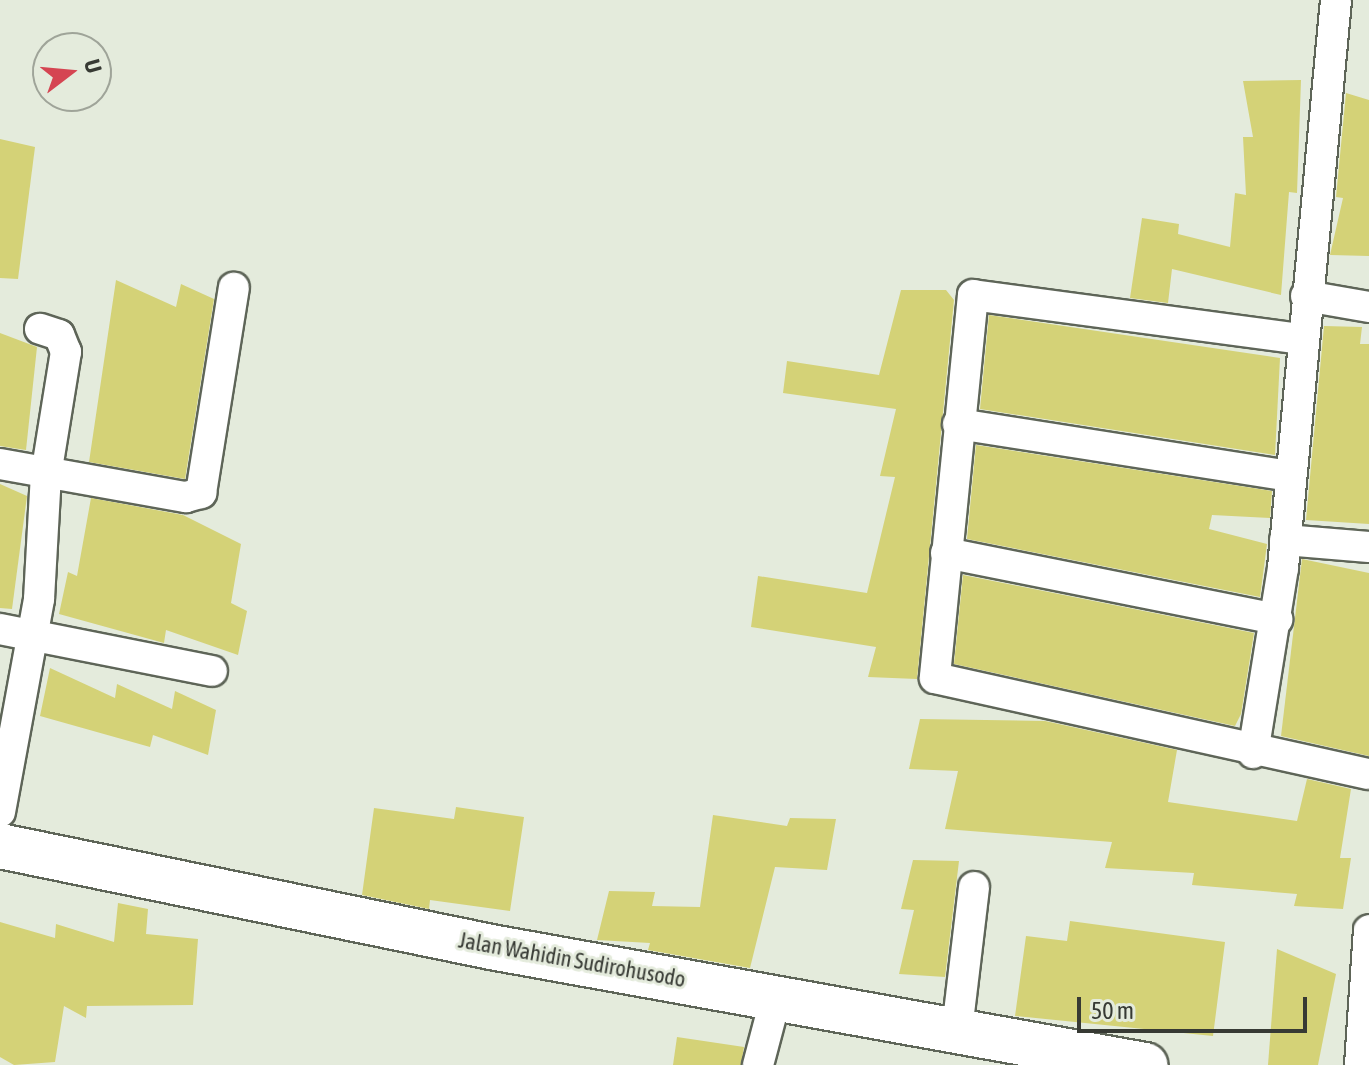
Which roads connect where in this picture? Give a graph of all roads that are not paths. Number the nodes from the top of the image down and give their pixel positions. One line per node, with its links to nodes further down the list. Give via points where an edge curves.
1 (1336, 0): 3 (street)
2 (234, 288): 9 (street, via 201,493)
3 (1306, 296): 4 (street); 6 (street)
4 (1369, 307)
5 (40, 329): 9 (street, via 59,335 66,352)
6 (1301, 339): 7 (street, via 981,291 970,306); 10 (street)
7 (958, 424): 10 (street); 13 (street)
8 (0, 464): 9 (street)
9 (46, 475): 16 (street)
10 (1291, 476): 11 (street)
11 (1285, 540): 12 (street); 14 (street)
12 (1369, 547)
13 (946, 553): 14 (street); 18 (street, via 937,680)
14 (1277, 619): 18 (street)
15 (0, 629): 16 (street)
16 (31, 636): 17 (street); 20 (street)
17 (212, 671)
18 (1253, 753): 19 (street)
19 (1369, 774)
20 (0, 812)
21 (0, 846): 25 (highway, Jalan Wahidin Sudirohusodo)
22 (974, 887): 26 (street)
23 (1369, 930): 24 (street)
24 (1368, 961): 29 (street)
25 (776, 997): 26 (highway, Jalan Wahidin Sudirohusodo); 27 (street)
26 (957, 1030): 28 (highway, Jalan Wahidin Sudirohusodo)
27 (758, 1065)
28 (1145, 1065)
29 (1360, 1065)

